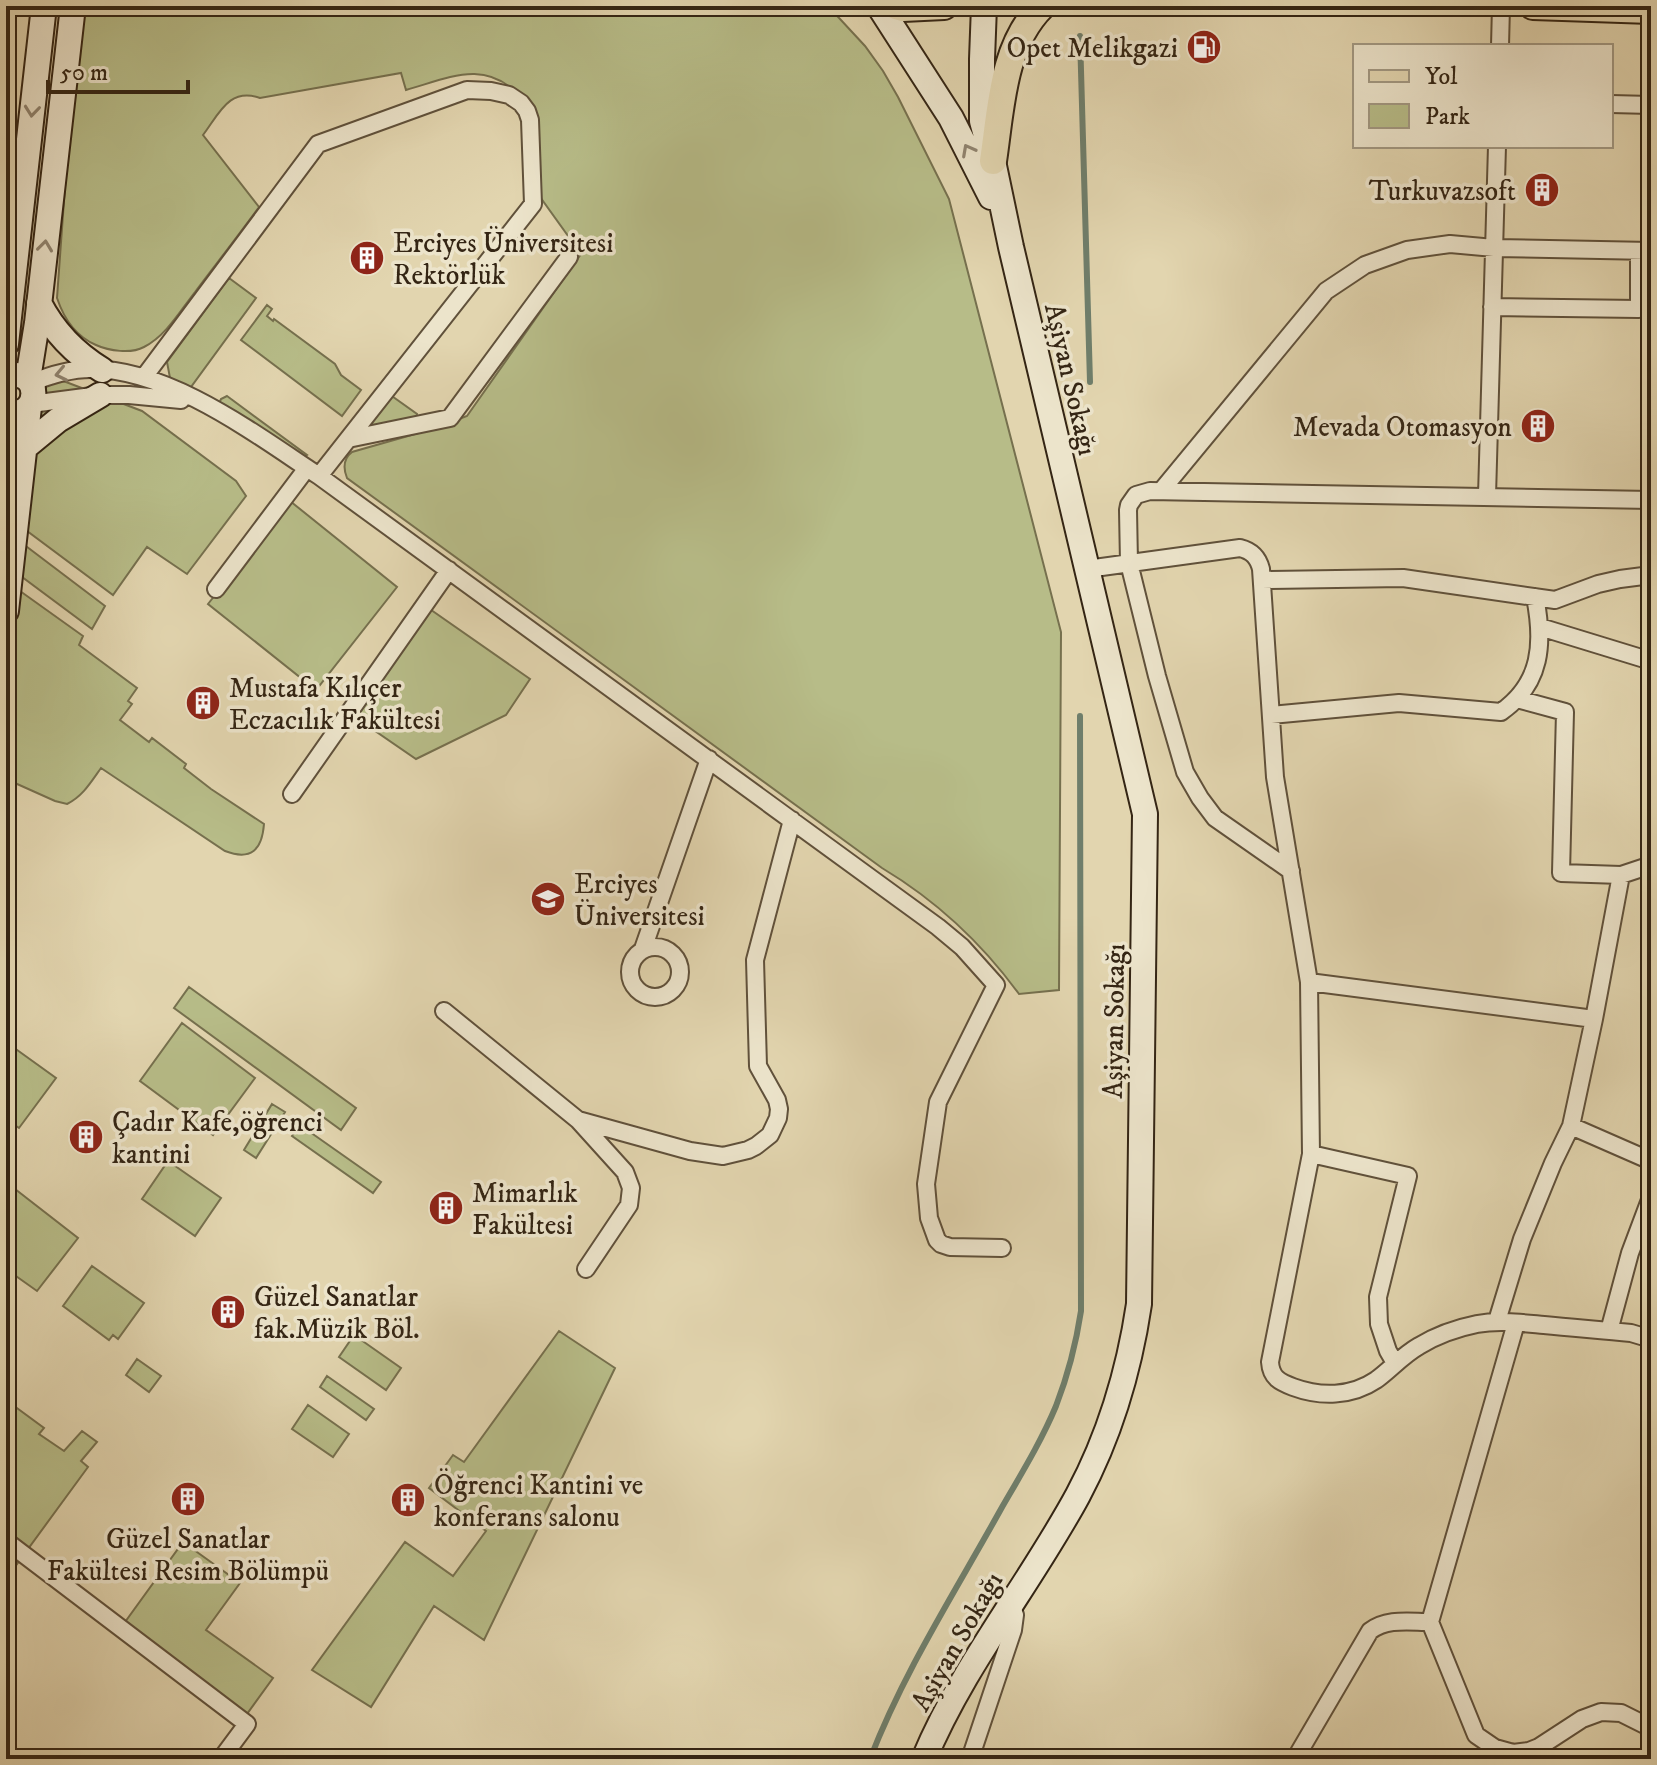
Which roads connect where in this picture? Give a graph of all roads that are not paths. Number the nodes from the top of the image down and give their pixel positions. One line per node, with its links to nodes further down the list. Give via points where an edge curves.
1 (44, 6): 22 (street, one-way to 22)
2 (73, 6): 20 (street, one-way to 2)
3 (879, 6): 16 (street, Aşiyan Sokağı, one-way to 3, via 951,118)
4 (896, 6): 5 (main road)
5 (944, 6)
6 (984, 6): 15 (street, Aşiyan Sokağı, via 982,121)
7 (1042, 6): 15 (main road, via 1025,27 1010,61)
8 (1501, 6): 11 (street)
9 (1533, 6): 10 (main road)
10 (1651, 10)
11 (1500, 44)
12 (1613, 104): 13 (street)
13 (1651, 105)
14 (1497, 148): 17 (street)
15 (993, 161): 16 (street, Aşiyan Sokağı)
16 (1011, 247): 35 (street, Aşiyan Sokağı)
17 (1494, 248): 18 (street); 21 (street); 31 (street, via 1450,244 1407,250 1345,277 1326,291)
18 (1645, 251): 21 (street, via 1639,309)
19 (569, 257): 28 (street, via 450,418)
20 (39, 303): 23 (street, via 67,344); 25 (street)
21 (1492, 307): 32 (street)
22 (6, 344)
23 (102, 370): 24 (street); 25 (street, one-way to 25, via 69,371)
24 (144, 377): 27 (street); 28 (street, via 318,144 467,90 509,95 521,103 530,120 533,204)
25 (22, 393): 26 (street); 29 (street)
26 (100, 395): 27 (street, via 159,397); 29 (street)
27 (216, 408): 30 (street)
28 (348, 439): 30 (street)
29 (24, 448): 41 (street)
30 (313, 472): 36 (street); 39 (street)
31 (1161, 491): 32 (street); 34 (street, via 1140,493 1129,505)
32 (1487, 496): 33 (street)
33 (1651, 500)
34 (1129, 563): 35 (street); 38 (street, via 1240,548 1256,557); 50 (street, via 1185,772 1215,818)
35 (1087, 569): 69 (street, Aşiyan Sokağı, via 1145,814 1139,1304 1124,1379 1095,1460)
36 (449, 570): 46 (street); 47 (street)
37 (1651, 575): 40 (street, via 1598,584 1555,600)
38 (1262, 580): 40 (street, via 1403,578); 45 (street)
39 (216, 589)
40 (1535, 597): 42 (street)
41 (6, 611)
42 (1540, 627): 43 (street); 44 (street, via 1536,668)
43 (1651, 661)
44 (1517, 699): 45 (street, via 1501,712 1399,703); 51 (street, via 1565,712 1561,873)
45 (1271, 715): 50 (street)
46 (709, 759): 48 (street); 52 (street)
47 (292, 794)
48 (792, 820): 56 (street, via 755,960 758,1066 779,1109 770,1135 748,1150 723,1156); 61 (street, via 938,927 996,985 938,1102 926,1192 929,1218 941,1244)
49 (1651, 865): 51 (street)
50 (1291, 871): 53 (street)
51 (1621, 875): 55 (street)
52 (643, 949)
53 (1309, 982): 55 (street); 58 (street)
54 (444, 1011): 56 (street)
55 (1594, 1019): 57 (street)
56 (578, 1120): 62 (street, via 625,1172 631,1188 625,1213)
57 (1571, 1126): 59 (street); 63 (street, via 1522,1239)
58 (1311, 1154): 67 (street, via 1408,1176 1378,1297 1379,1324); 67 (street, via 1271,1369 1277,1380 1327,1394 1364,1386)
59 (1651, 1161)
60 (1651, 1197): 65 (street)
61 (1002, 1248)
62 (586, 1269)
63 (1497, 1321): 64 (street); 67 (street, via 1439,1336)
64 (1516, 1323): 65 (street); 70 (street)
65 (1609, 1331): 66 (street)
66 (1651, 1339)
67 (1395, 1363)
68 (6, 1541): 72 (street, via 247,1724)
69 (1011, 1604): 73 (street, Aşiyan Sokağı); 74 (street, via 1013,1630)
70 (1430, 1622): 71 (street, via 1476,1735 1495,1748 1529,1751 1601,1712 1621,1713); 75 (street, via 1381,1623 1370,1631)
71 (1651, 1728)
72 (221, 1759)
73 (924, 1759)
74 (970, 1759)
75 (1295, 1759)

